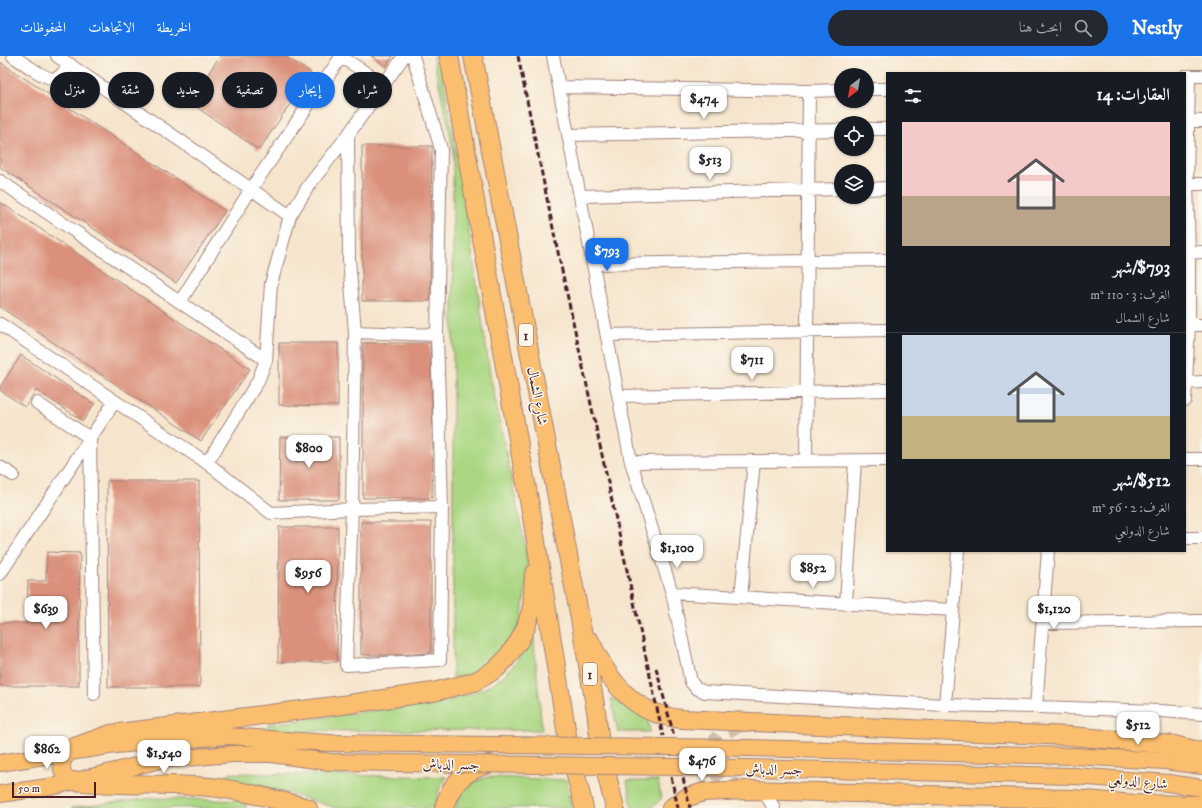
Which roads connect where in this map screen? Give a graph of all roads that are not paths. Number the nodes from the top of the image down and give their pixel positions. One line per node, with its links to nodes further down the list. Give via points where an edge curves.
1 (13, 56): 9 (street, via 52,79 59,78)
2 (57, 56): 9 (street)
3 (340, 56): 10 (street); 32 (street)
4 (404, 56): 11 (street)
5 (413, 56): 50 (street, via 441,149)
6 (449, 56): 74 (highway, شارع الشمال / 1)
7 (474, 56): 84 (highway, شارع الشمال / 1)
8 (553, 56): 14 (street)
9 (70, 64): 32 (street)
10 (365, 72)
11 (392, 72)
12 (1187, 76): 13 (street); 20 (street)
13 (1202, 76)
14 (559, 86): 18 (street); 27 (street)
15 (886, 88): 16 (street)
16 (874, 89)
17 (834, 90): 18 (street)
18 (809, 91): 24 (street)
19 (367, 108): 26 (street)
20 (1187, 121): 21 (street); 29 (street)
21 (1202, 121)
22 (874, 129): 23 (street)
23 (886, 129)
24 (808, 130): 25 (street); 27 (street); 35 (street)
25 (834, 130)
26 (348, 135): 37 (street, via 309,185); 49 (street, via 349,259)
27 (568, 135): 36 (street)
28 (0, 181): 43 (street)
29 (1186, 184): 30 (street); 39 (street)
30 (1202, 184)
31 (886, 188): 34 (street)
32 (251, 189): 37 (street); 43 (street)
33 (834, 189): 35 (street)
34 (874, 189)
35 (808, 190): 36 (street); 41 (street)
36 (580, 196): 42 (street)
37 (290, 216): 53 (street, via 271,284)
38 (1202, 252): 39 (street)
39 (1187, 253): 45 (street)
40 (886, 260): 41 (street)
41 (807, 261): 42 (street); 48 (street)
42 (593, 264): 51 (street)
43 (180, 302): 53 (street)
44 (0, 324): 59 (street)
45 (1187, 325): 46 (street); 52 (street)
46 (1202, 325)
47 (886, 330): 48 (street)
48 (807, 331): 51 (street); 57 (street)
49 (355, 332): 50 (street); 73 (street)
50 (437, 335): 72 (street)
51 (607, 335): 58 (street)
52 (1186, 354)
53 (266, 360): 69 (street, via 258,381)
54 (1202, 382): 55 (street)
55 (1186, 383)
56 (886, 390): 57 (street)
57 (806, 392): 58 (street); 66 (street)
58 (618, 396): 68 (street)
59 (115, 401): 61 (street); 69 (street)
60 (37, 403): 61 (street)
61 (90, 438): 79 (street); 87 (street)
62 (1186, 459): 63 (street)
63 (1202, 459)
64 (886, 460): 67 (street)
65 (754, 461): 66 (street); 68 (street); 81 (street)
66 (806, 461): 67 (street)
67 (855, 461): 82 (street)
68 (631, 462): 80 (street)
69 (207, 463): 73 (street, via 271,512)
70 (0, 467): 71 (street)
71 (13, 475)
72 (442, 507): 73 (street); 73 (street, via 440,660 346,665)
73 (352, 509)
74 (532, 518): 91 (highway, شارع الشمال / 1); 94 (highway, via 533,593 529,618 512,651 497,668 474,682 432,692 342,705 111,734)
75 (1186, 538): 76 (street)
76 (1202, 538)
77 (958, 552): 83 (street)
78 (1048, 552): 86 (street)
79 (0, 574)
80 (672, 593): 81 (street); 88 (street, via 691,682 705,692)
81 (741, 597): 82 (street)
82 (846, 603): 83 (street)
83 (953, 610): 88 (street)
84 (579, 613): 92 (highway, شارع الشمال / 1); 93 (highway, via 599,659 616,685 627,696 658,714 682,720 1070,736 1174,745)
85 (1202, 621): 86 (street)
86 (1043, 623): 89 (street)
87 (94, 694)
88 (945, 705): 89 (street)
89 (1036, 707): 90 (street)
90 (1202, 714)
91 (568, 735)
92 (600, 736)
93 (1202, 752)
94 (60, 754): 95 (main road, جسر الدباش, bridge, via 114,745 228,736 329,743 741,748); 96 (main road, جسر الدباش); 102 (main road, via 64,757 61,768 63,774 67,779)
95 (1072, 756): 98 (main road, شارع الدولعي, via 1166,761)
96 (0, 763)
97 (489, 764): 101 (main road, جسر الدباش, bridge); 102 (main road, جسر الدباش, bridge, via 330,762 271,754 232,754 160,760); 109 (highway, bridge, via 462,776 449,794)
98 (1202, 766)
99 (576, 775): 107 (highway)
100 (607, 776): 110 (highway)
101 (1074, 776): 103 (main road, شارع الدولعي)
102 (74, 781): 105 (main road, جسر الدباش); 108 (highway, via 218,788 246,792)
103 (1202, 788)
104 (763, 790): 106 (highway); 111 (highway, via 704,792 688,797); 112 (street)
105 (0, 794)
106 (1202, 805)
107 (583, 806)
108 (308, 808)
109 (444, 808)
110 (615, 808)
111 (671, 808)
112 (774, 808)

